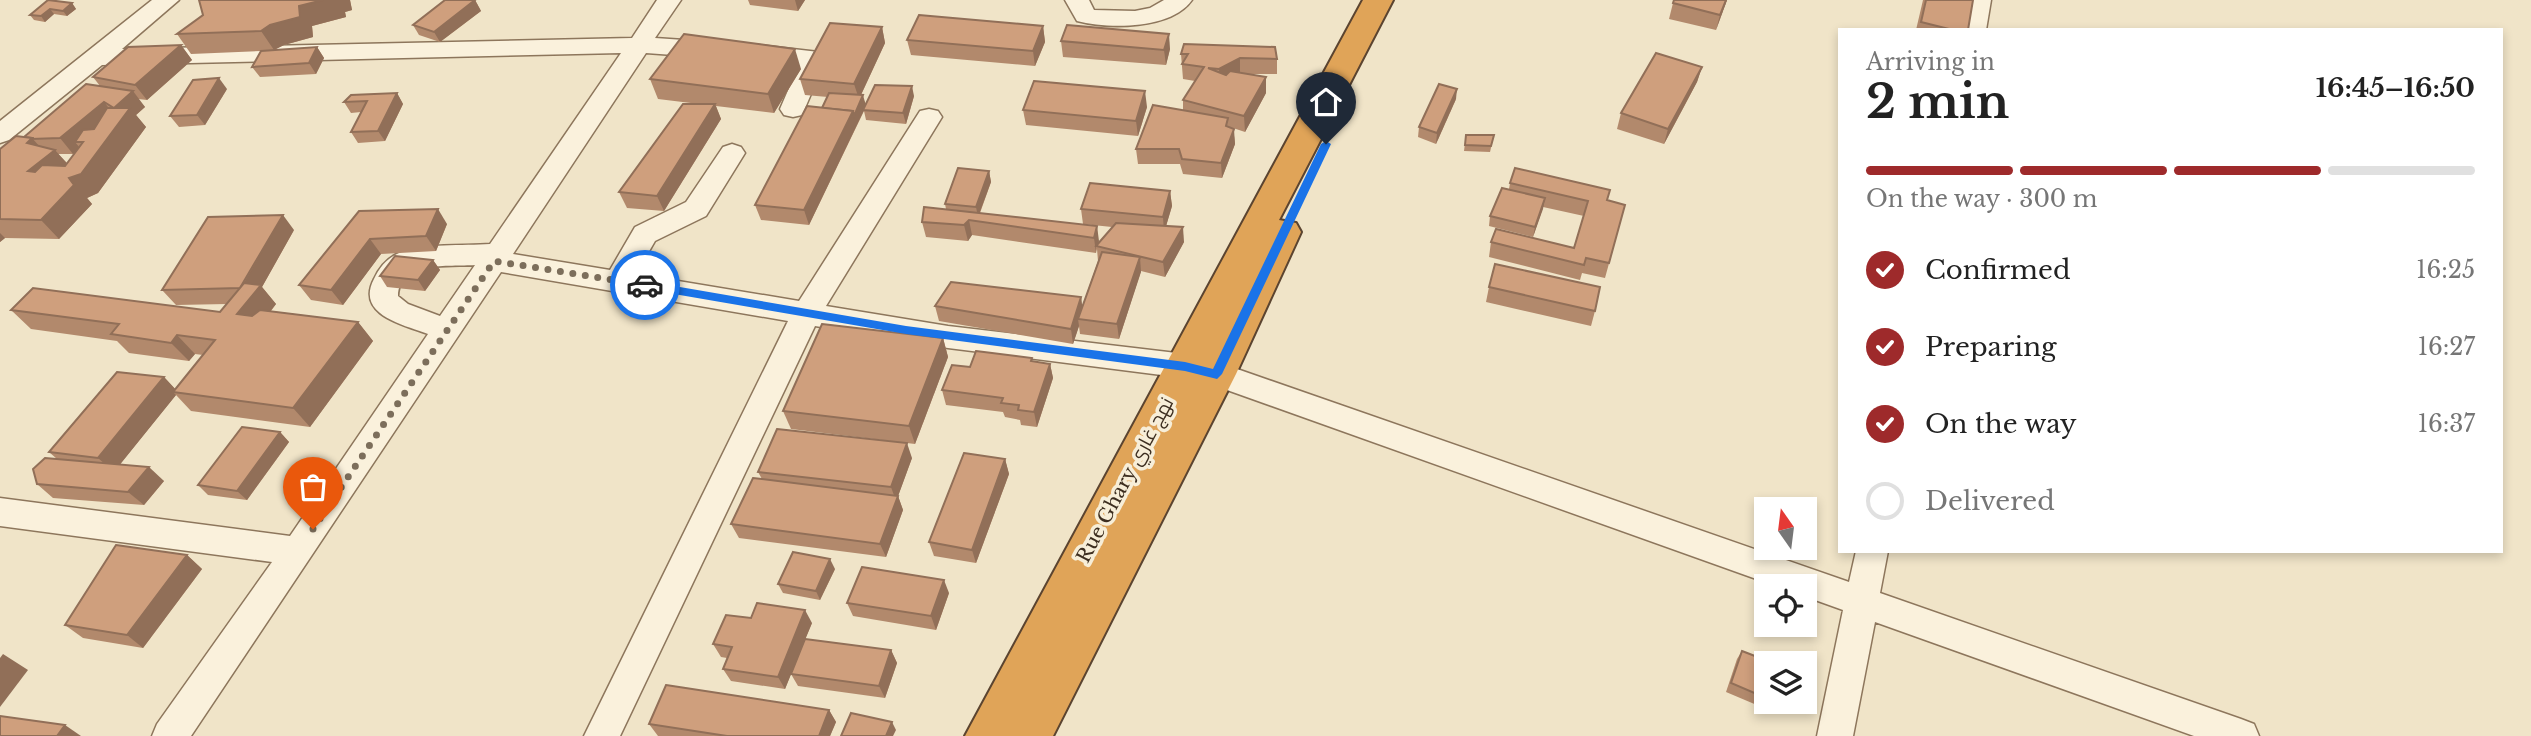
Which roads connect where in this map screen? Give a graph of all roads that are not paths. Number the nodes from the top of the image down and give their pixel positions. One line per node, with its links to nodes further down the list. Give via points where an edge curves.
1 (167, 0): 10 (street)
2 (1077, 0): 3 (street, via 1085,16 1127,20 1155,15)
3 (1180, 0)
4 (1378, 0): 16 (highway, Rue Ghary نهج غاري)
5 (1405, 0): 16 (highway, Rue Ghary نهج غاري)
6 (1979, 0): 8 (street)
7 (671, 2): 9 (street)
8 (1974, 28)
9 (639, 45): 10 (street); 11 (street, via 810,58); 17 (street)
10 (95, 57): 12 (street)
11 (793, 109)
12 (12, 111): 14 (street)
13 (929, 117): 19 (street)
14 (0, 134)
15 (732, 153): 18 (street, via 696,209 645,234)
16 (1303, 164): 21 (highway, Rue Ghary نهج غاري)
17 (496, 257): 18 (street); 20 (street); 20 (street, via 409,260 396,266 382,291 384,300 398,312)
18 (618, 281): 19 (street)
19 (807, 312): 21 (street, via 948,337); 27 (street)
20 (447, 330): 23 (street)
21 (1201, 370): 25 (street); 28 (highway, Rue Ghary نهج غاري); 29 (highway, Rue Ghary نهج غاري)
22 (0, 512): 23 (street)
23 (298, 551): 26 (street)
24 (1872, 553): 25 (street)
25 (1862, 604): 30 (street); 31 (street)
26 (170, 736)
27 (602, 736)
28 (988, 736)
29 (1029, 736)
30 (1835, 736)
31 (2241, 736)

